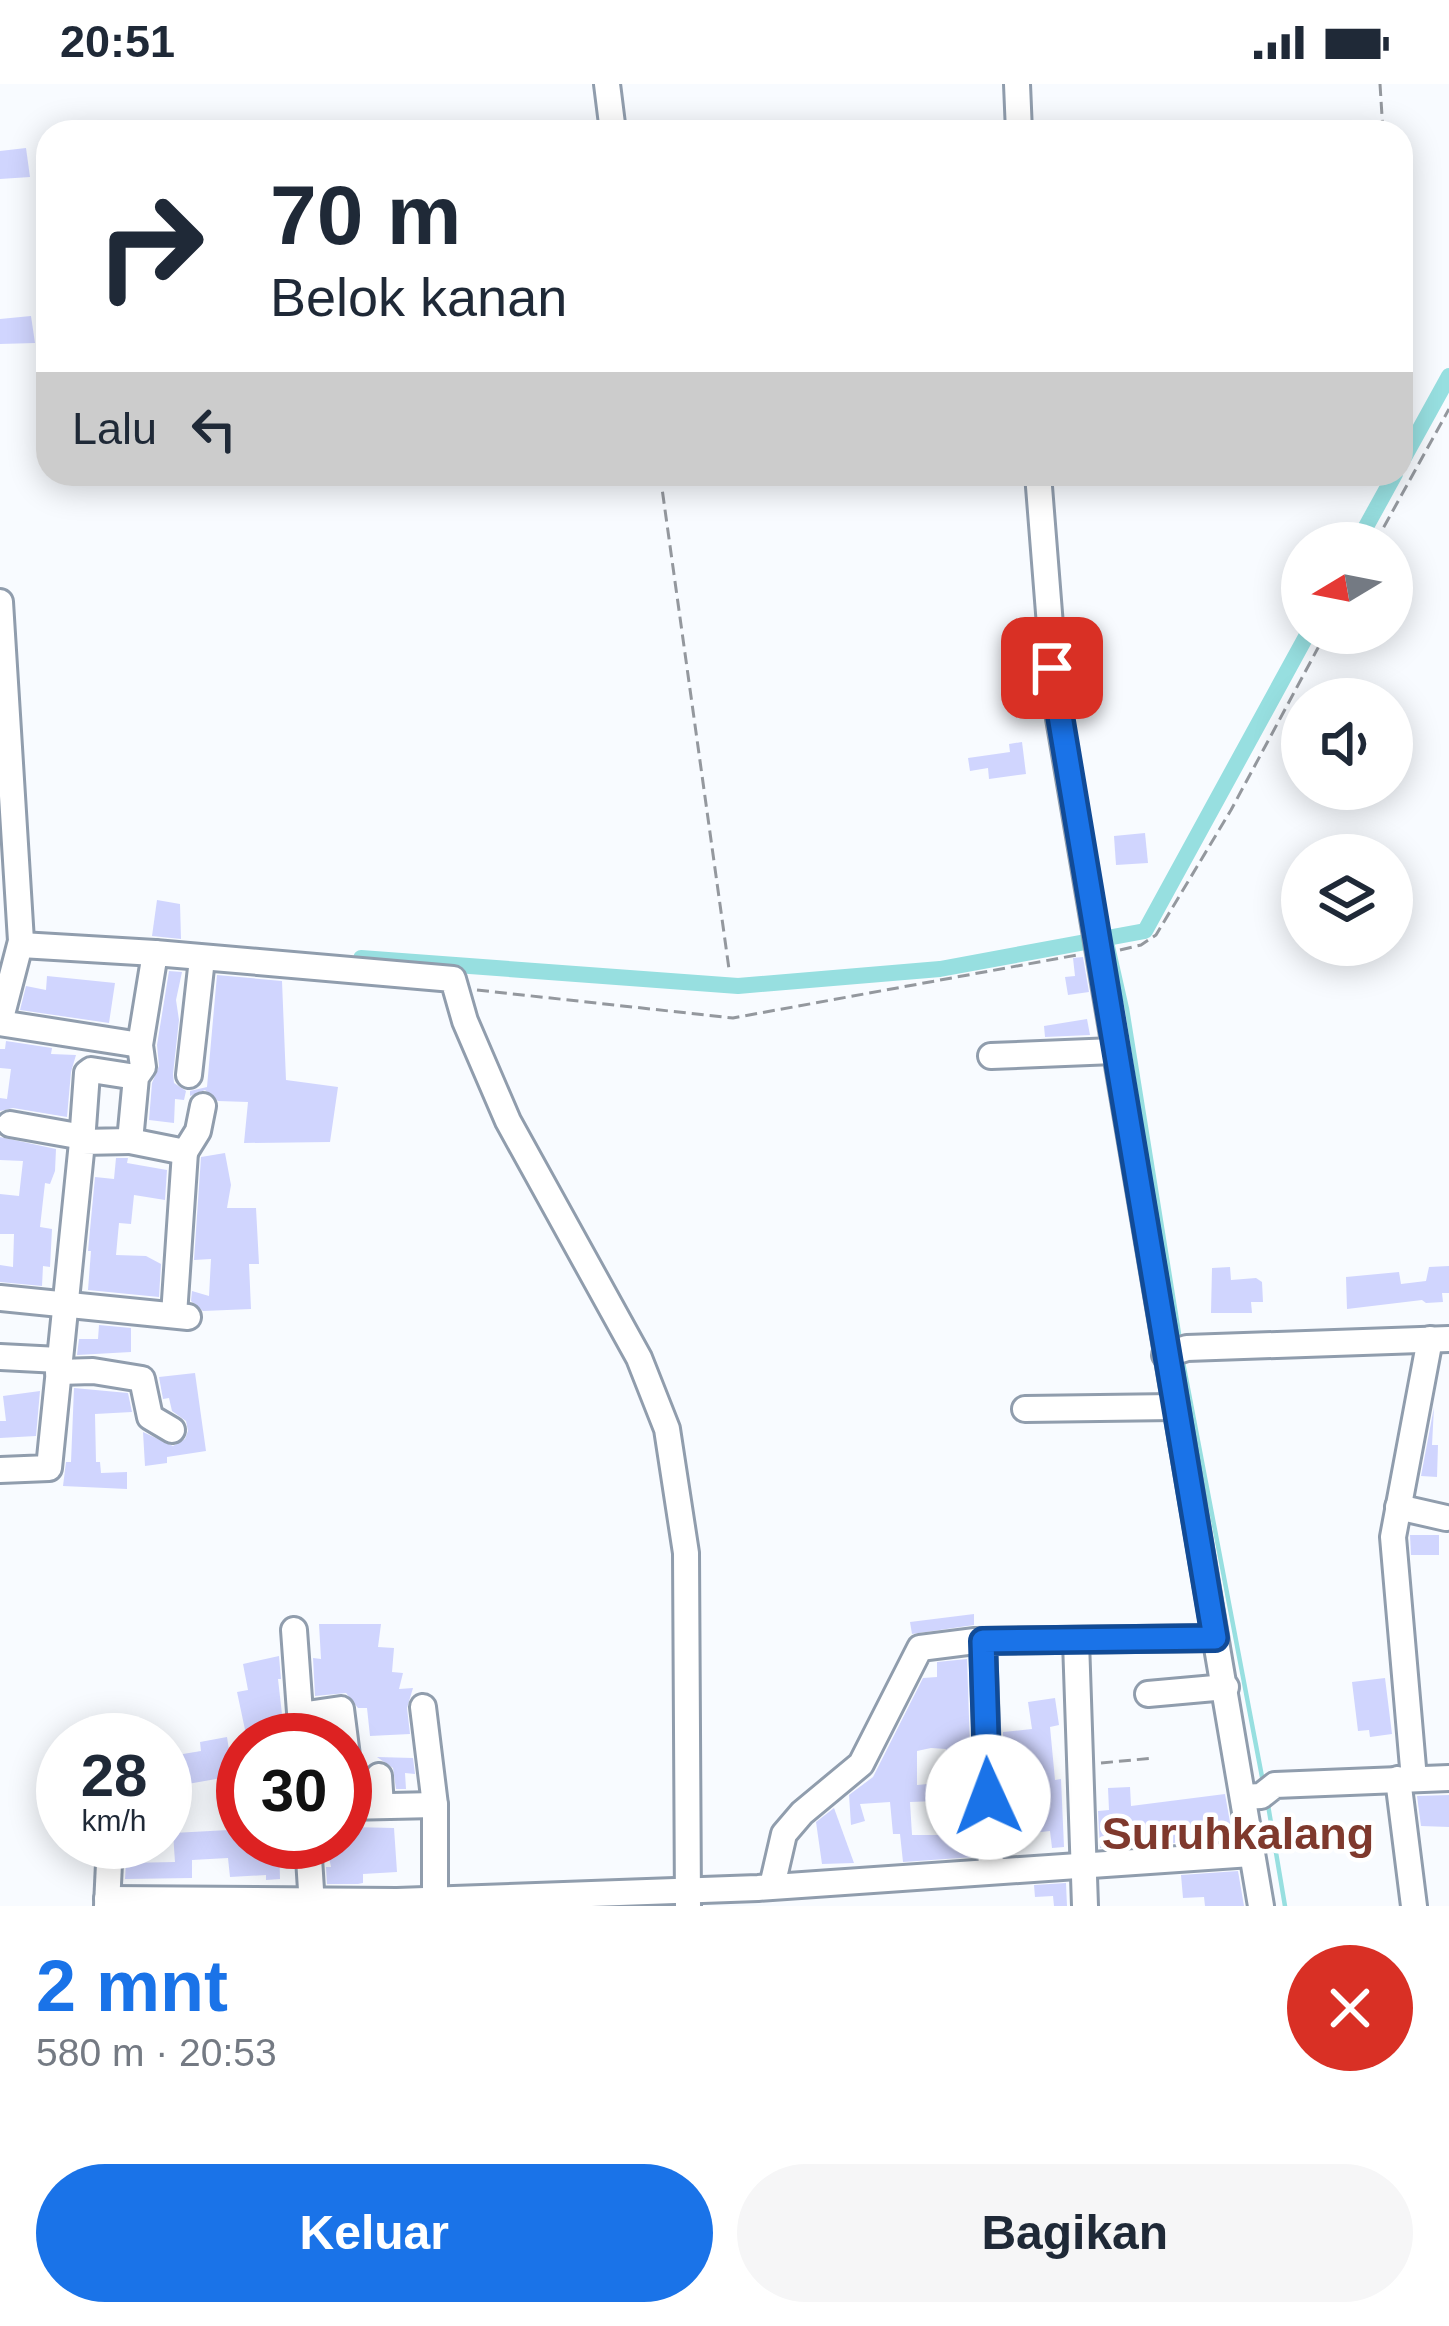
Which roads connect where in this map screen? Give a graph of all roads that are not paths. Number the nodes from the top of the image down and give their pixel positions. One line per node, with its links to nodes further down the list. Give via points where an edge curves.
1 (607, 84): 3 (street)
2 (1017, 84): 4 (street)
3 (612, 120)
4 (1018, 120)
5 (1039, 486): 12 (street, via 1056,701 1094,922 1108,952)
6 (0, 602): 7 (street)
7 (21, 943): 8 (street); 10 (street)
8 (155, 953): 9 (street); 11 (street)
9 (202, 959): 14 (street); 54 (street, via 446,979 508,1120 639,1358 667,1429 686,1553)
10 (0, 1023): 11 (street)
11 (140, 1045): 15 (street)
12 (1114, 1051): 13 (street); 24 (street)
13 (991, 1056)
14 (189, 1075)
15 (136, 1077): 18 (street, via 87,1073); 19 (street)
16 (203, 1106): 20 (street)
17 (10, 1124): 18 (street)
18 (83, 1140): 19 (street); 22 (street)
19 (130, 1141): 20 (street)
20 (185, 1152): 22 (street, via 181,1316)
21 (0, 1298): 22 (street)
22 (65, 1305): 26 (street)
23 (1439, 1339): 24 (street); 31 (street)
24 (1175, 1352): 27 (street)
25 (0, 1357): 26 (street)
26 (59, 1366): 29 (street, via 142,1379 150,1417); 30 (street, via 49,1468)
27 (1174, 1407): 28 (street); 34 (street)
28 (1025, 1409)
29 (172, 1430)
30 (0, 1470)
31 (1398, 1508): 32 (street); 43 (street)
32 (1446, 1518)
33 (294, 1630): 40 (street)
34 (1215, 1638): 36 (street); 37 (street)
35 (983, 1641): 36 (street); 52 (street); 53 (street, via 917,1650 861,1764 784,1834)
36 (1076, 1641): 49 (street)
37 (1226, 1687): 38 (street); 44 (street)
38 (1148, 1694)
39 (423, 1707): 45 (street)
40 (300, 1713)
41 (380, 1776): 47 (street)
42 (1449, 1778): 43 (street)
43 (1406, 1779): 44 (street); 61 (street)
44 (1260, 1793): 48 (street)
45 (435, 1805): 47 (street); 57 (street)
46 (372, 1806): 47 (street)
47 (381, 1806)
48 (1251, 1853): 49 (street); 60 (street)
49 (1085, 1864): 52 (street); 59 (street)
50 (109, 1869): 55 (street)
51 (310, 1869): 58 (street)
52 (991, 1870): 53 (street)
53 (763, 1893): 54 (street)
54 (688, 1898): 57 (street)
55 (107, 1902): 56 (street)
56 (217, 1902): 58 (street)
57 (434, 1902): 58 (street)
58 (312, 1903)
59 (1085, 1906)
60 (1261, 1906)
61 (1414, 1906)

